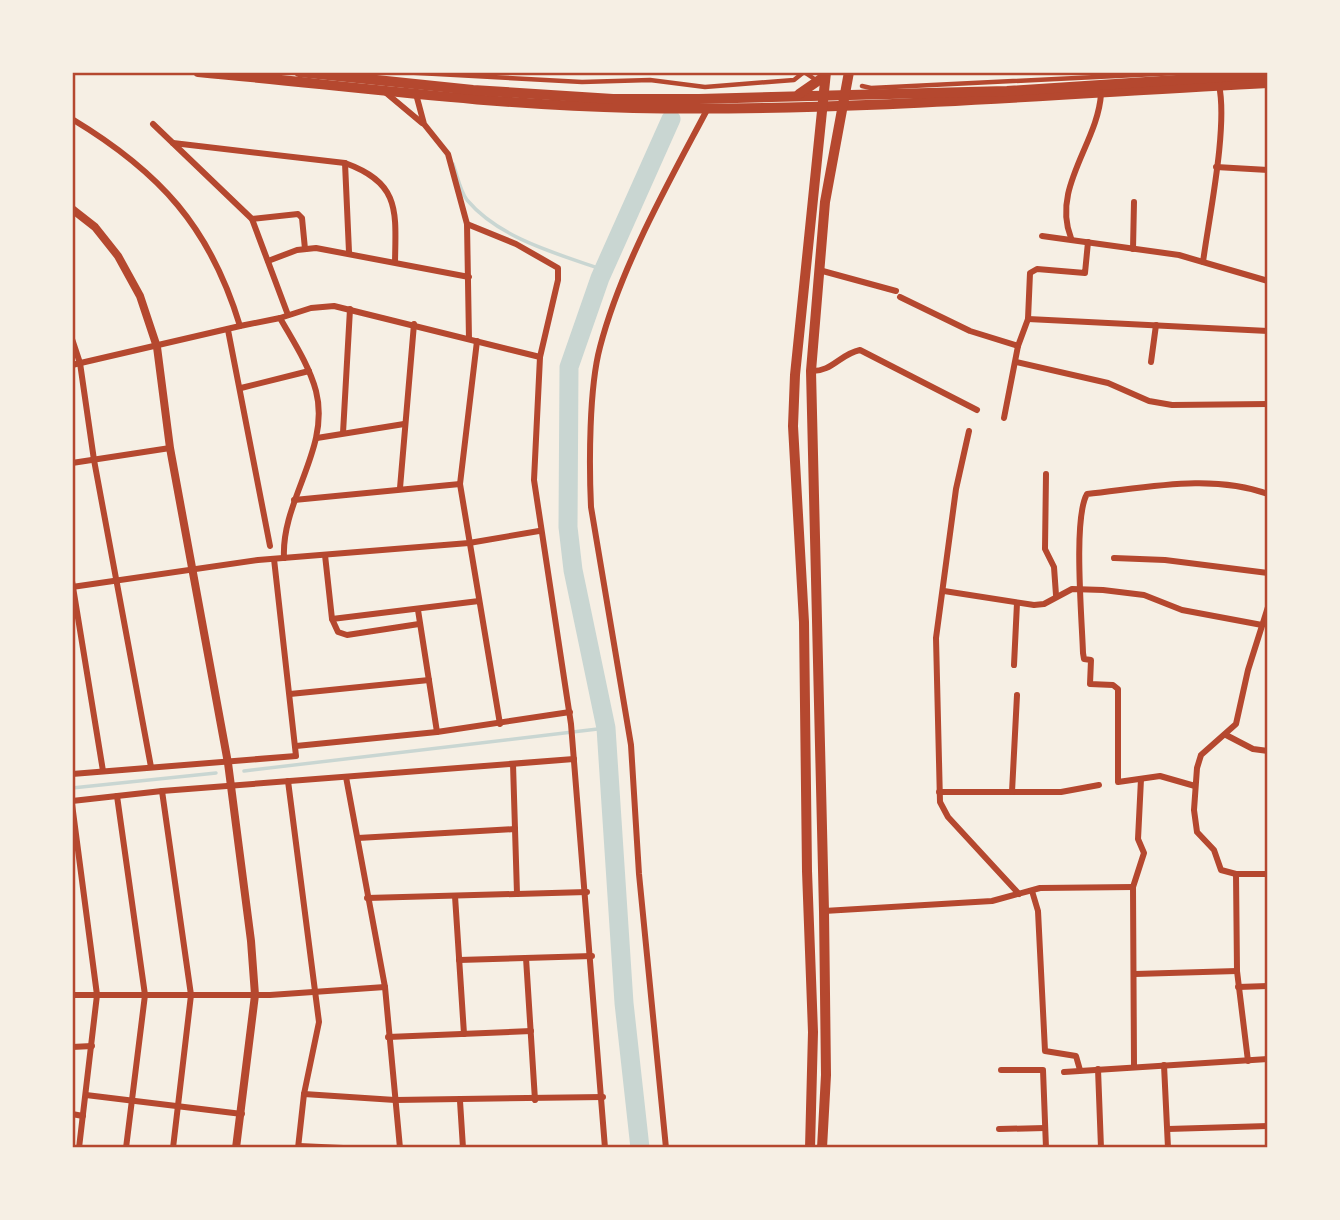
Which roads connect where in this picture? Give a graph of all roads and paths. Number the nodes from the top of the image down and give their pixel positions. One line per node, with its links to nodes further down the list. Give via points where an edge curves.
1 (198, 72): 11 (main road)
2 (299, 72): 6 (main road)
3 (1196, 72): 10 (street)
4 (1268, 74): 13 (main road)
5 (848, 75): 13 (main road, via 850,84); 17 (main road)
6 (399, 77): 7 (street, via 650,80 705,87 794,80 804,72); 19 (main road, via 473,90)
7 (823, 77): 14 (main road); 16 (main road)
8 (1268, 83): 9 (main road)
9 (1219, 85): 12 (main road); 25 (street)
10 (862, 86)
11 (382, 90): 15 (main road); 18 (street)
12 (1101, 94): 17 (main road, via 976,102); 32 (street, via 1098,116 1067,196)
13 (869, 95): 17 (main road)
14 (796, 96): 16 (main road); 19 (main road)
15 (416, 98): 18 (street); 19 (main road, via 451,96 634,108); 22 (street)
16 (822, 100): 17 (main road); 19 (main road); 117 (main road, via 794,402)
17 (842, 100): 40 (main road)
18 (396, 101): 22 (street)
19 (702, 105): 193 (street, via 639,242 600,348 589,472 631,745)
20 (72, 119): 49 (street, via 138,163 183,212 210,250)
21 (153, 124): 23 (street)
22 (424, 124): 30 (street, via 448,154)
23 (173, 143): 24 (street); 29 (street)
24 (345, 163): 36 (street); 38 (street, via 374,175 393,205)
25 (1216, 167): 26 (street); 39 (street)
26 (1268, 170)
27 (1134, 202): 35 (street)
28 (72, 209): 56 (street, via 118,256 140,296)
29 (252, 219): 34 (street, via 298,214); 37 (street)
30 (467, 224): 41 (street); 57 (street, via 516,243 558,268)
31 (1042, 236): 32 (street)
32 (1071, 238): 33 (street)
33 (1088, 242): 35 (street); 46 (street, via 1085,273 1037,269 1030,273)
34 (305, 249): 36 (street); 37 (street)
35 (1133, 249): 39 (street)
36 (349, 252): 38 (street)
37 (268, 261): 44 (street)
38 (395, 262): 41 (street)
39 (1203, 262): 42 (street)
40 (818, 270): 55 (street, via 898,294 970,331); 62 (main road)
41 (469, 277): 53 (street)
42 (1268, 281)
43 (350, 309): 44 (street, via 324,306); 47 (street); 70 (street)
44 (288, 315): 45 (street)
45 (280, 318): 49 (street); 63 (street)
46 (1028, 319): 48 (street); 55 (street)
47 (414, 324): 53 (street); 68 (street)
48 (1156, 325): 51 (street); 59 (street)
49 (240, 327): 50 (street)
50 (228, 330): 56 (street); 64 (street)
51 (1268, 331)
52 (72, 339): 60 (street)
53 (469, 339): 54 (street)
54 (477, 341): 57 (street); 76 (street)
55 (1018, 346): 58 (street)
56 (157, 347): 60 (street); 72 (street)
57 (540, 357): 80 (street, via 533,456)
58 (1016, 362): 65 (street, via 1108,383 1149,401 1172,405); 67 (street)
59 (1151, 362)
60 (80, 363): 61 (street); 73 (street)
61 (72, 365)
62 (811, 371): 66 (street, via 826,370 844,355 860,351); 115 (main road)
63 (309, 372): 64 (street); 71 (street, via 318,407)
64 (241, 387): 82 (street)
65 (1268, 404)
66 (977, 410)
67 (1004, 418)
68 (404, 424): 70 (street); 77 (street)
69 (969, 431): 92 (street, via 956,489)
70 (343, 433): 71 (street)
71 (317, 438): 79 (street)
72 (170, 448): 73 (street); 87 (street)
73 (94, 460): 74 (street); 89 (street)
74 (72, 463)
75 (1045, 474): 93 (street, via 1045,546 1054,568)
76 (460, 484): 77 (street); 81 (street)
77 (400, 488): 79 (street)
78 (1268, 494): 91 (street, via 1238,486 1191,484 1087,494 1083,502)
79 (294, 500): 84 (street, via 284,534)
80 (539, 531): 81 (street); 105 (street)
81 (469, 543): 83 (street); 94 (street)
82 (270, 546)
83 (325, 555): 84 (street); 98 (street)
84 (284, 558): 86 (street)
85 (1115, 558): 88 (street)
86 (274, 559): 87 (street); 103 (street)
87 (193, 570): 89 (street); 112 (street)
88 (1268, 573)
89 (117, 580): 90 (street); 114 (street)
90 (72, 585): 116 (street)
91 (1082, 589): 93 (street); 100 (street, via 1143,595 1182,610); 120 (street, via 1083,653 1084,659 1091,660 1090,683 1113,685 1118,690 1118,782)
92 (944, 591): 95 (street); 126 (street, via 936,638)
93 (1056, 595): 95 (street, via 1040,605)
94 (479, 601): 97 (street); 106 (street)
95 (1017, 603): 101 (street)
96 (1268, 607): 100 (street)
97 (418, 610): 98 (street); 99 (street)
98 (332, 619): 99 (street, via 338,632 347,635)
99 (419, 624): 102 (street)
100 (1262, 625): 108 (street, via 1236,724)
101 (1014, 665)
102 (429, 680): 103 (street); 107 (street)
103 (290, 694): 109 (street)
104 (1017, 695): 127 (street)
105 (570, 712): 106 (street); 111 (street)
106 (500, 724): 107 (street)
107 (437, 732): 109 (street)
108 (1226, 735): 110 (street); 124 (street, via 1201,755)
109 (296, 746): 112 (street, via 295,757)
110 (1268, 751)
111 (574, 759): 113 (street); 136 (street)
112 (228, 763): 114 (street); 122 (street)
113 (513, 764): 119 (street); 130 (street)
114 (151, 767): 116 (street)
115 (822, 769): 117 (main road); 141 (main road)
116 (103, 771): 118 (street)
117 (807, 771): 194 (main road, via 813,1043)
118 (72, 774)
119 (346, 777): 121 (street); 131 (street)
120 (1141, 779): 124 (street, via 1160,776); 134 (street, via 1138,839 1144,853)
121 (288, 781): 122 (street); 150 (street)
122 (230, 785): 125 (street); 155 (street)
123 (1099, 785): 127 (street, via 1060,792)
124 (1195, 786): 132 (street, via 1199,837 1212,847 1221,870)
125 (162, 791): 128 (street); 154 (street)
126 (939, 792): 127 (street); 138 (street, via 948,817)
127 (1012, 792)
128 (117, 796): 129 (street); 153 (street)
129 (72, 803): 152 (street)
130 (515, 829): 131 (street); 137 (street)
131 (358, 838): 140 (street)
132 (1236, 874): 133 (street); 145 (street)
133 (1268, 874)
134 (1133, 887): 135 (street); 146 (street)
135 (1032, 891): 138 (street); 167 (street, via 1038,911 1045,1051 1076,1056)
136 (587, 892): 137 (street); 142 (street)
137 (517, 894): 139 (street)
138 (1019, 894): 141 (street, via 992,901)
139 (455, 896): 140 (street); 144 (street)
140 (367, 898): 149 (street)
141 (824, 911): 195 (main road)
142 (592, 956): 143 (street); 171 (street)
143 (526, 958): 144 (street); 156 (street)
144 (459, 960): 157 (street)
145 (1237, 971): 146 (street); 148 (street)
146 (1135, 974): 164 (street)
147 (1268, 986): 148 (street)
148 (1238, 987): 162 (street)
149 (385, 988): 150 (street); 158 (street)
150 (317, 994): 155 (street); 169 (street, via 319,1022)
151 (72, 995): 152 (street)
152 (97, 995): 153 (street); 159 (street)
153 (145, 995): 154 (street); 172 (street)
154 (191, 995): 155 (street); 176 (street)
155 (255, 995): 178 (street)
156 (531, 1031): 157 (street); 174 (street)
157 (464, 1034): 158 (street)
158 (388, 1037): 173 (street)
159 (92, 1046): 160 (street); 170 (street)
160 (72, 1047)
161 (1268, 1059): 162 (street)
162 (1248, 1061): 163 (street)
163 (1164, 1065): 164 (street); 183 (street)
164 (1133, 1066): 165 (street)
165 (1098, 1069): 167 (street); 197 (street)
166 (1000, 1070): 181 (street, via 1043,1070)
167 (1080, 1070): 168 (street)
168 (1064, 1072)
169 (304, 1094): 173 (street); 184 (street)
170 (86, 1095): 172 (street); 179 (street)
171 (603, 1097): 174 (street); 192 (street)
172 (132, 1100): 176 (street); 186 (street)
173 (395, 1100): 175 (street); 190 (street)
174 (535, 1100): 175 (street)
175 (460, 1101): 191 (street)
176 (178, 1107): 178 (street); 187 (street)
177 (72, 1114): 179 (street)
178 (242, 1114): 188 (street)
179 (83, 1116): 185 (street)
180 (1268, 1126): 183 (street)
181 (1045, 1128): 182 (street); 196 (street)
182 (999, 1129)
183 (1168, 1129): 198 (street)
184 (298, 1147): 189 (street)
185 (79, 1148)
186 (125, 1148)
187 (173, 1148)
188 (236, 1148)
189 (343, 1148)
190 (400, 1148)
191 (463, 1148)
192 (605, 1148)
193 (666, 1148)
194 (810, 1148)
195 (822, 1148)
196 (1046, 1148)
197 (1101, 1148)
198 (1168, 1148)

